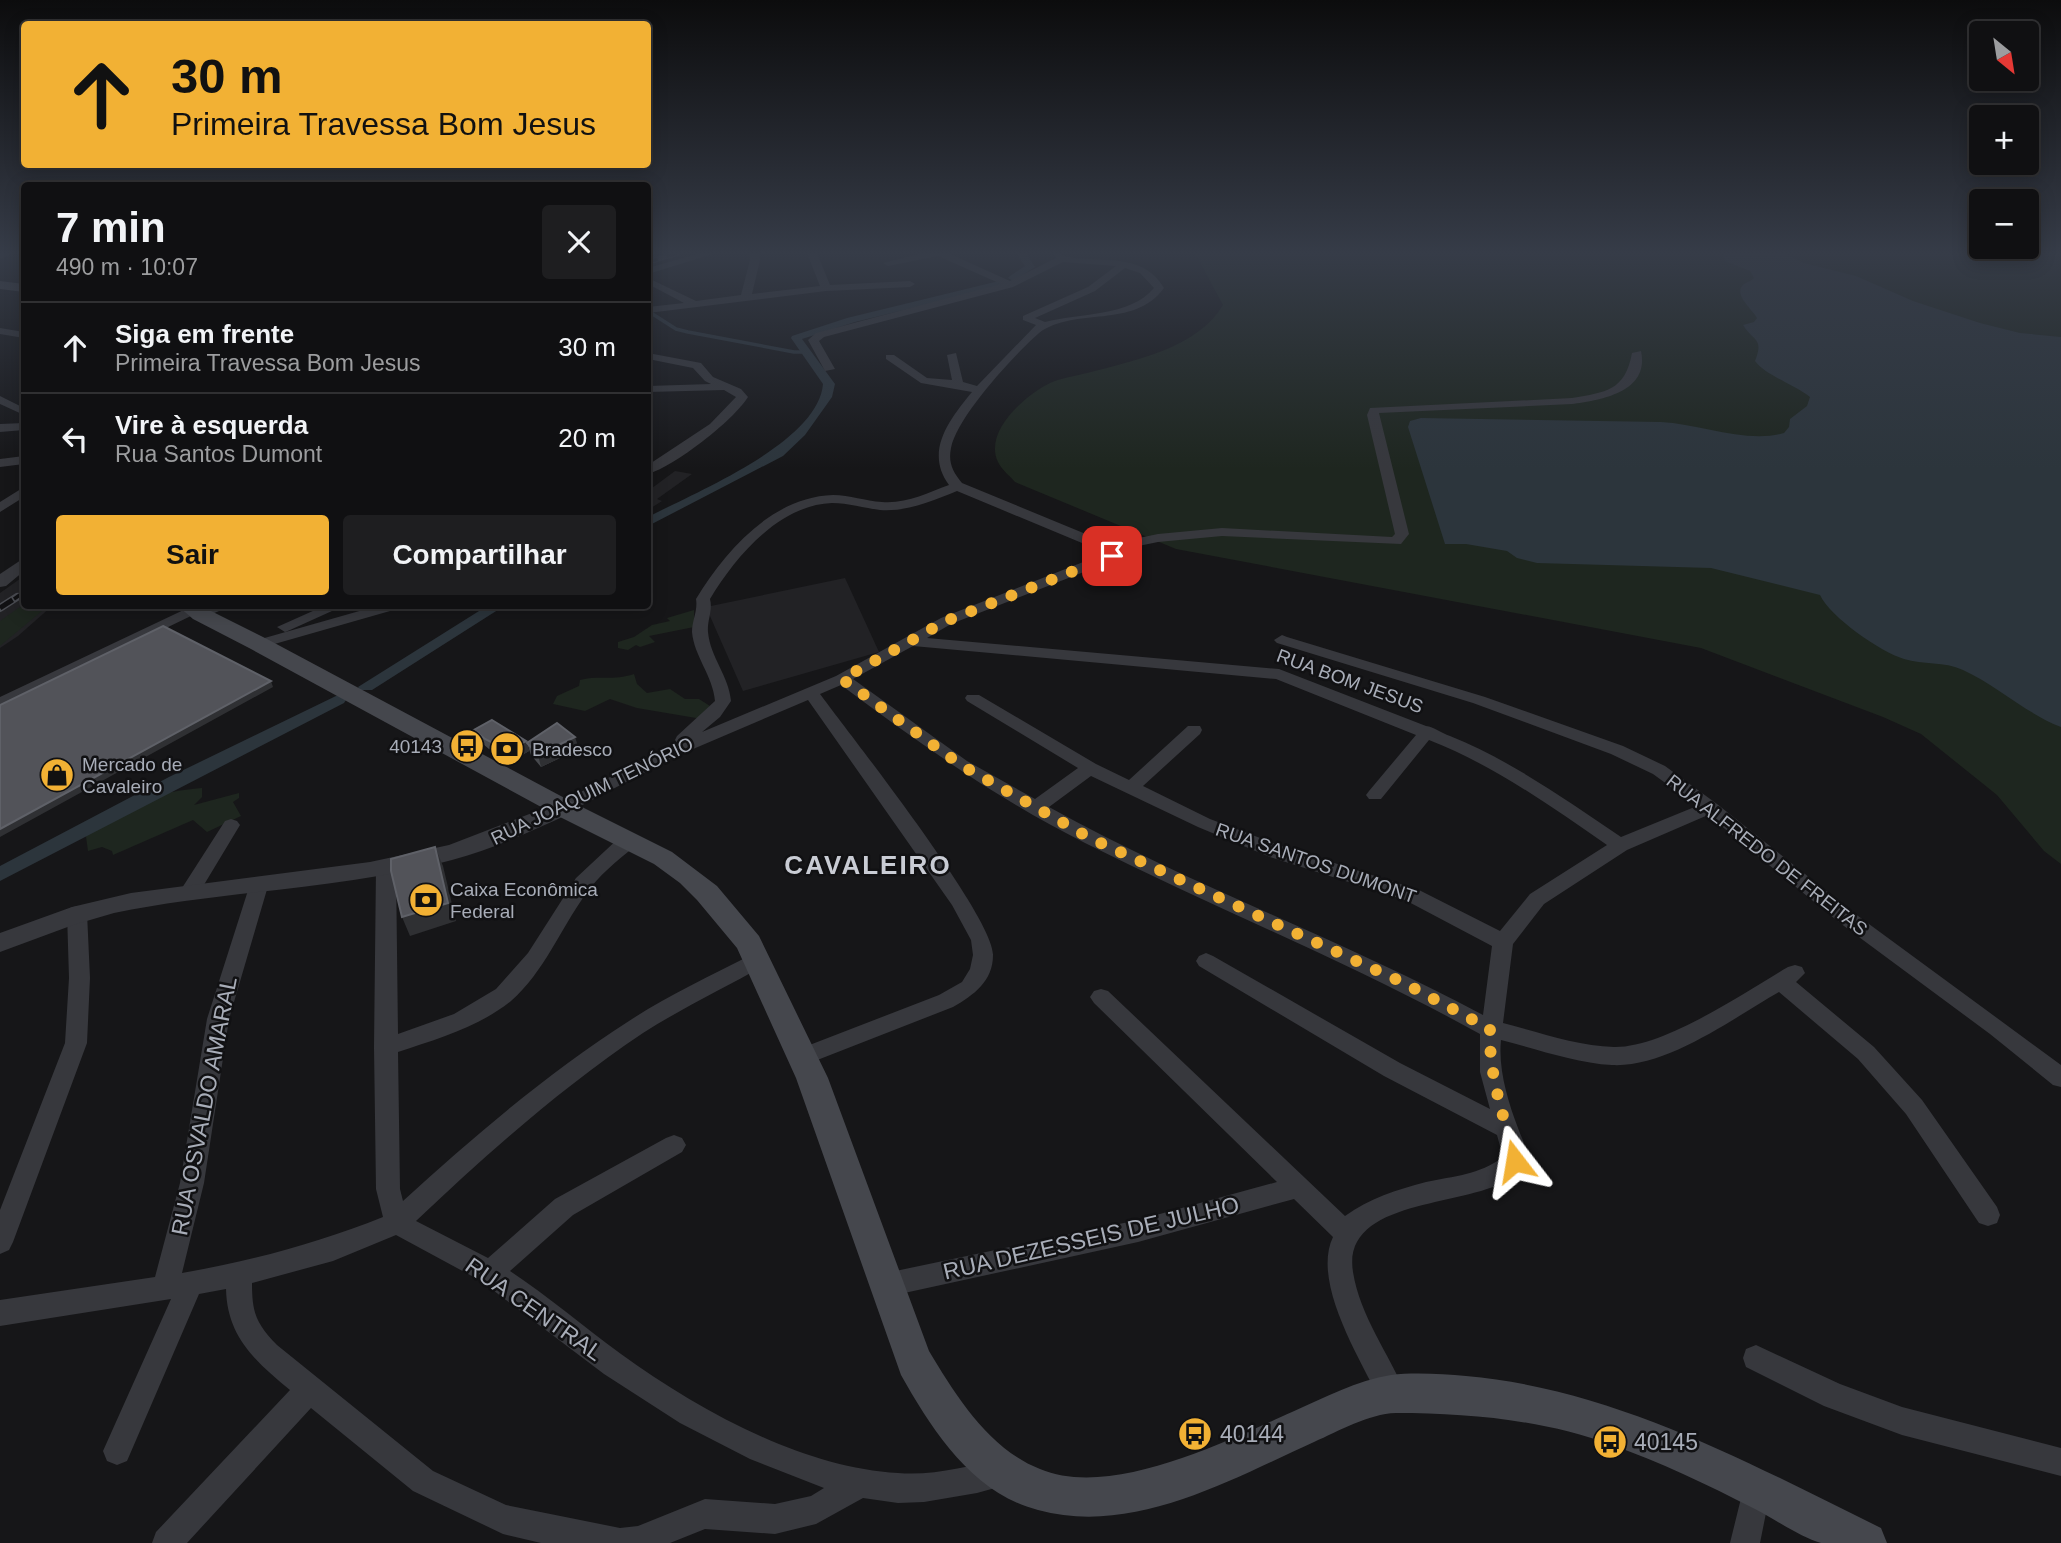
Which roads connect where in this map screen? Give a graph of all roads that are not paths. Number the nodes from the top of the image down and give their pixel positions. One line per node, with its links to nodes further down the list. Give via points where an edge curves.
1 (858, 325): 9 (street, via 813,340)
2 (1044, 325): 13 (street)
3 (0, 331): 4 (street)
4 (21, 334)
5 (1637, 354): 25 (street, RUA JOAQUIM TENÓRIO, via 1632,379 1602,396 1374,410 1402,534 1396,541 1222,532 1158,538)
6 (952, 355): 10 (street)
7 (651, 357): 11 (street, via 697,365 709,379)
8 (890, 357): 10 (street, via 925,381)
9 (829, 369)
10 (958, 384): 13 (street)
11 (729, 388): 12 (street); 20 (street, via 742,397 733,410)
12 (651, 389)
13 (981, 391): 21 (street, via 957,420 945,447 943,460)
14 (0, 399): 15 (street)
15 (21, 410)
16 (21, 427): 17 (street)
17 (0, 428)
18 (21, 460): 19 (street)
19 (0, 463)
20 (651, 468)
21 (957, 486): 25 (street); 38 (street, via 889,507 826,500 788,512 758,533 703,599 703,645 720,682 723,701)
22 (21, 493): 23 (street)
23 (0, 509): 24 (street)
24 (21, 511)
25 (1111, 550): 30 (street, RUA JOAQUIM TENÓRIO, via 1108,559 968,611)
26 (201, 609): 31 (main road); 35 (street)
27 (329, 609): 31 (street)
28 (381, 609): 31 (street)
29 (1282, 640): 44 (street, RUA ALFREDO DE FREITAS, via 1386,670 1617,750 1659,770)
30 (909, 641): 32 (street, RUA JOAQUIM TENÓRIO); 37 (street, RUA BOM JESUS, via 1263,671 1296,679)
31 (256, 642): 43 (main road)
32 (842, 679): 33 (street, RUA JOAQUIM TENÓRIO); 42 (street, via 961,765)
33 (810, 691): 38 (street, RUA JOAQUIM TENÓRIO); 59 (street, via 960,901 981,940 983,955 969,988 947,1001)
34 (973, 698): 39 (street, RUA SANTOS DUMONT)
35 (0, 704)
36 (1194, 730): 40 (street)
37 (1428, 731): 41 (street); 47 (street, RUA BOM JESUS, via 1517,775)
38 (666, 754): 43 (street, RUA JOAQUIM TENÓRIO)
39 (1090, 768): 40 (street, RUA SANTOS DUMONT); 42 (street)
40 (1130, 788): 52 (street, RUA SANTOS DUMONT, via 1238,838 1412,895)
41 (1375, 795)
42 (1036, 807): 57 (street, via 1090,838 1389,976)
43 (564, 808): 46 (main road); 48 (street, RUA JOAQUIM TENÓRIO, via 479,844)
44 (1711, 808): 47 (street); 60 (street, RUA ALFREDO DE FREITAS, via 1847,918)
45 (230, 825): 50 (street)
46 (628, 841): 54 (main road, via 689,876 728,917); 58 (street, via 580,886 521,978 504,994 462,1019)
47 (1620, 845): 52 (street, via 1537,899)
48 (386, 868): 49 (street, RUA JOAQUIM TENÓRIO); 58 (street)
49 (258, 886): 50 (street, RUA JOAQUIM TENÓRIO); 70 (street, RUA OSVALDO AMARAL, via 218,1018)
50 (190, 893): 51 (street, RUA JOAQUIM TENÓRIO)
51 (77, 913): 53 (street, RUA JOAQUIM TENÓRIO); 67 (street, via 81,979 76,1043)
52 (1503, 942): 57 (street)
53 (0, 943)
54 (758, 960): 59 (main road); 65 (street, via 596,1054 482,1144)
55 (1206, 961): 61 (street, via 1345,1044)
56 (1101, 997): 63 (street)
57 (1490, 1029): 61 (street, via 1492,1072); 64 (street, via 1578,1051 1613,1056 1643,1053 1682,1037 1788,977 1914,1107)
58 (385, 1047): 65 (street, via 388,1189)
59 (802, 1057): 71 (main road)
60 (2061, 1079)
61 (1506, 1128): 66 (street, via 1515,1161 1496,1177 1387,1201)
62 (674, 1144): 68 (street, via 565,1207)
63 (1296, 1188): 66 (street); 71 (street, RUA DEZESSEIS DE JULHO, via 1138,1231)
64 (1988, 1215)
65 (397, 1223): 68 (street, RUA CENTRAL); 69 (street, via 333,1249)
66 (1345, 1232): 75 (street, via 1337,1252 1342,1288)
67 (0, 1242)
68 (490, 1273): 79 (street, RUA CENTRAL, via 630,1377 688,1413 747,1443)
69 (239, 1275): 70 (street); 74 (street, via 240,1315 248,1335)
70 (178, 1285): 72 (street); 76 (street, RUA OSVALDO AMARAL)
71 (886, 1285): 78 (main road, via 914,1362 940,1406 969,1442)
72 (0, 1313)
73 (1756, 1358): 77 (street, via 1834,1396 1902,1421)
74 (311, 1388): 79 (street, via 423,1480 503,1519 598,1540 638,1541 705,1514 775,1519 800,1514); 81 (street)
75 (1392, 1394): 78 (main road, via 1325,1416 1193,1476 1135,1492 1079,1497 1058,1494 1037,1490); 80 (main road, via 1464,1395 1541,1405 1615,1426)
76 (117, 1451)
77 (2061, 1462)
78 (1005, 1473): 79 (street, RUA CENTRAL, via 928,1487)
79 (859, 1484)
80 (1756, 1488): 82 (street); 83 (main road)
81 (167, 1543)
82 (1745, 1543)
83 (1866, 1543)

